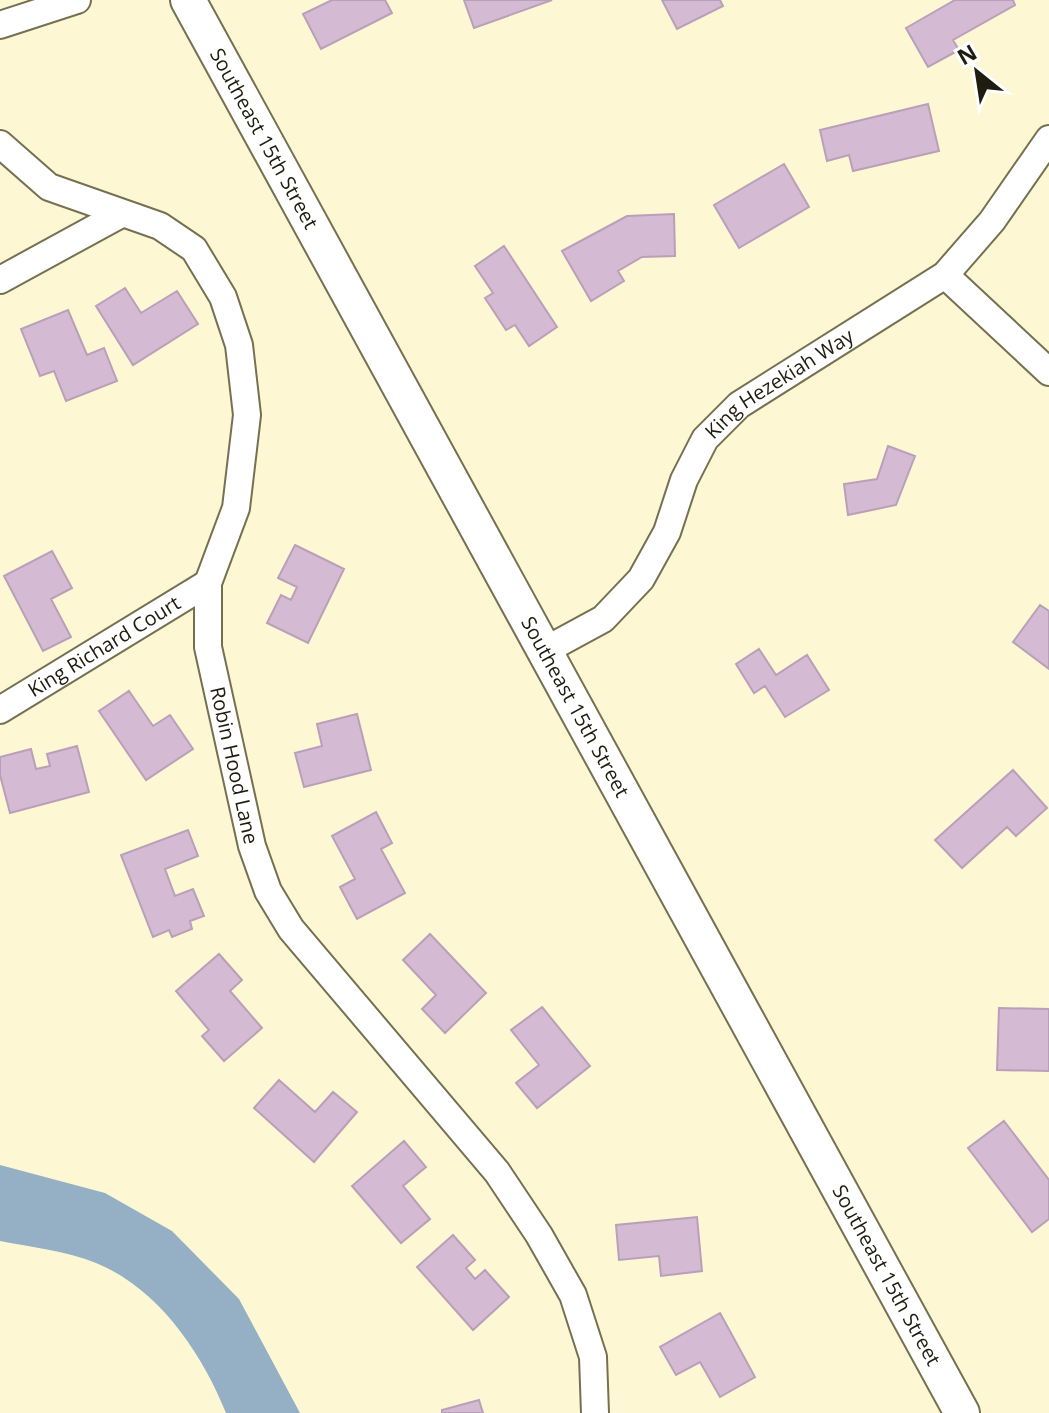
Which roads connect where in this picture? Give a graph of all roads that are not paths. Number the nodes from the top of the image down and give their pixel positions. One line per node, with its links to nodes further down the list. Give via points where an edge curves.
1 (77, 0): 3 (street)
2 (188, 0): 11 (main road, Southeast 15th Street)
3 (0, 25)
4 (1049, 139): 7 (street, King Hezekiah Way, via 992,221)
5 (0, 144): 6 (street, Robin Hood Lane, via 49,187)
6 (121, 214): 8 (street); 10 (street, Robin Hood Lane, via 160,226 194,249 223,297 239,345 247,415 236,508)
7 (945, 275): 9 (street); 11 (street, King Hezekiah Way, via 739,405 705,439 667,532 641,579 603,619)
8 (0, 280)
9 (1049, 372)
10 (208, 583): 12 (street, King Richard Court); 13 (street, Robin Hood Lane, via 208,647 252,846 268,891 291,929 497,1172 539,1235 573,1295 593,1357)
11 (544, 651): 14 (main road, Southeast 15th Street)
12 (0, 710)
13 (595, 1413)
14 (962, 1413)

